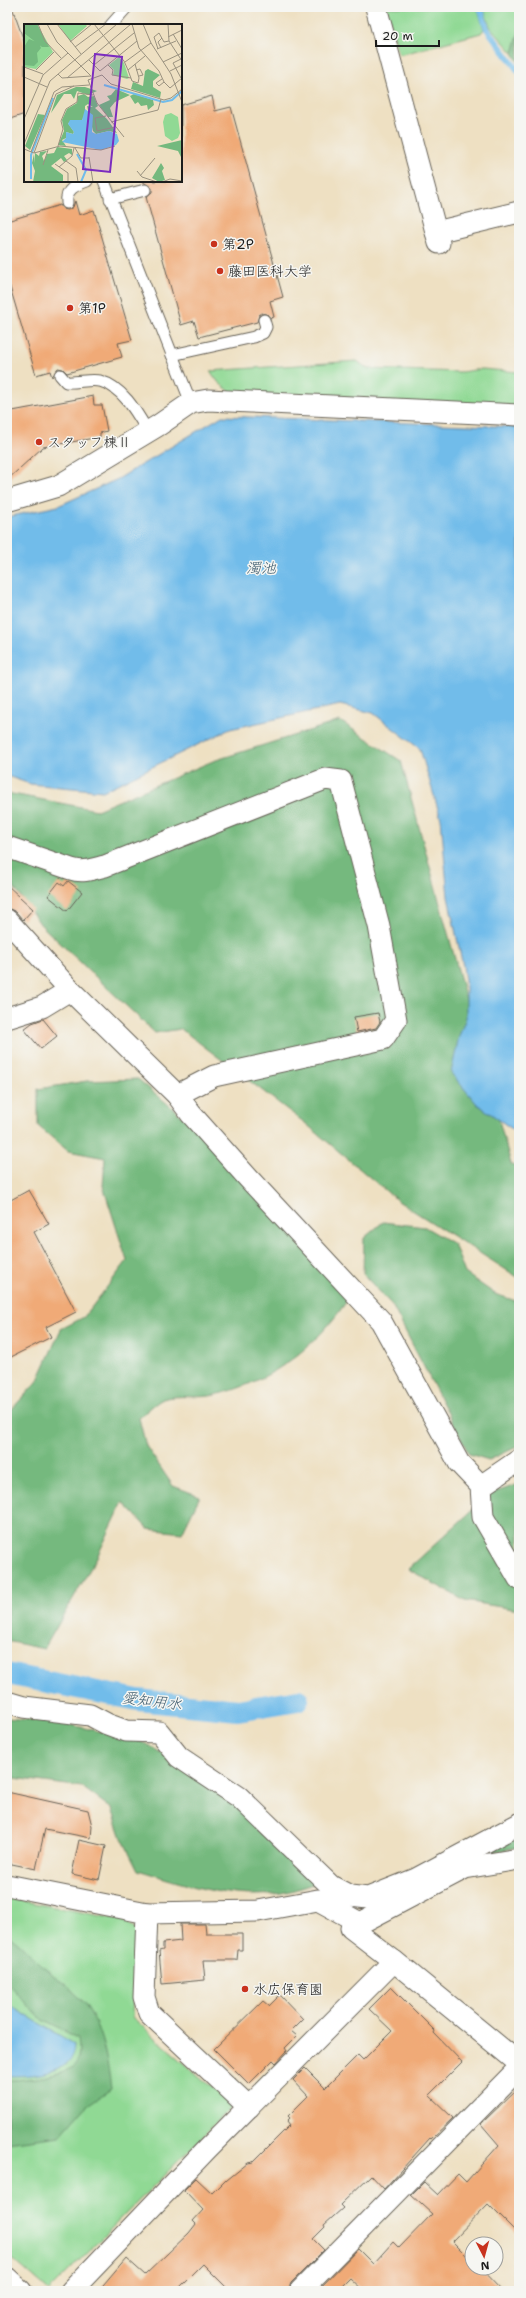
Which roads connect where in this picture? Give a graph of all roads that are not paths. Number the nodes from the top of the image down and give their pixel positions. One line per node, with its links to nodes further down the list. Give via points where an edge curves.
1 (127, 7): 3 (lane)
2 (376, 7): 9 (street, via 437,238)
3 (112, 24)
4 (84, 182): 8 (lane, via 69,191)
5 (104, 182): 7 (lane)
6 (145, 190): 7 (lane)
7 (110, 199): 11 (lane)
8 (67, 203)
9 (519, 212)
10 (264, 320): 11 (lane, via 266,326 263,333 254,337)
11 (172, 355): 13 (lane)
12 (60, 375): 15 (lane, via 66,382 100,381 114,388 136,411)
13 (191, 403): 14 (street, via 208,400); 15 (street)
14 (519, 415)
15 (148, 432): 16 (street, via 58,486)
16 (7, 501)
17 (7, 847): 21 (street, via 79,872 105,866 325,779 341,781 379,926 396,1020 383,1039 214,1076)
18 (7, 920): 19 (street)
19 (70, 990): 20 (street, via 42,1007); 21 (street)
20 (7, 1018)
21 (177, 1095): 23 (street, via 239,1167 382,1321 458,1463)
22 (519, 1460): 23 (street)
23 (481, 1486): 24 (street, via 484,1517)
24 (519, 1579)
25 (7, 1702): 26 (street, via 24,1707 90,1715 126,1731 159,1732 180,1757 240,1796 331,1886 350,1896 368,1898 416,1879)
26 (519, 1824)
27 (519, 1859): 30 (street, via 465,1868)
28 (7, 1885): 29 (street)
29 (147, 1913): 30 (street, via 258,1911 318,1900); 34 (street, via 144,1997 149,2013)
30 (360, 1923): 31 (street, via 351,1928)
31 (394, 1961): 32 (street); 34 (street)
32 (519, 2063)
33 (519, 2068): 38 (street)
34 (249, 2107): 37 (street)
35 (7, 2278): 36 (street)
36 (21, 2291)
37 (71, 2291)
38 (300, 2291)

